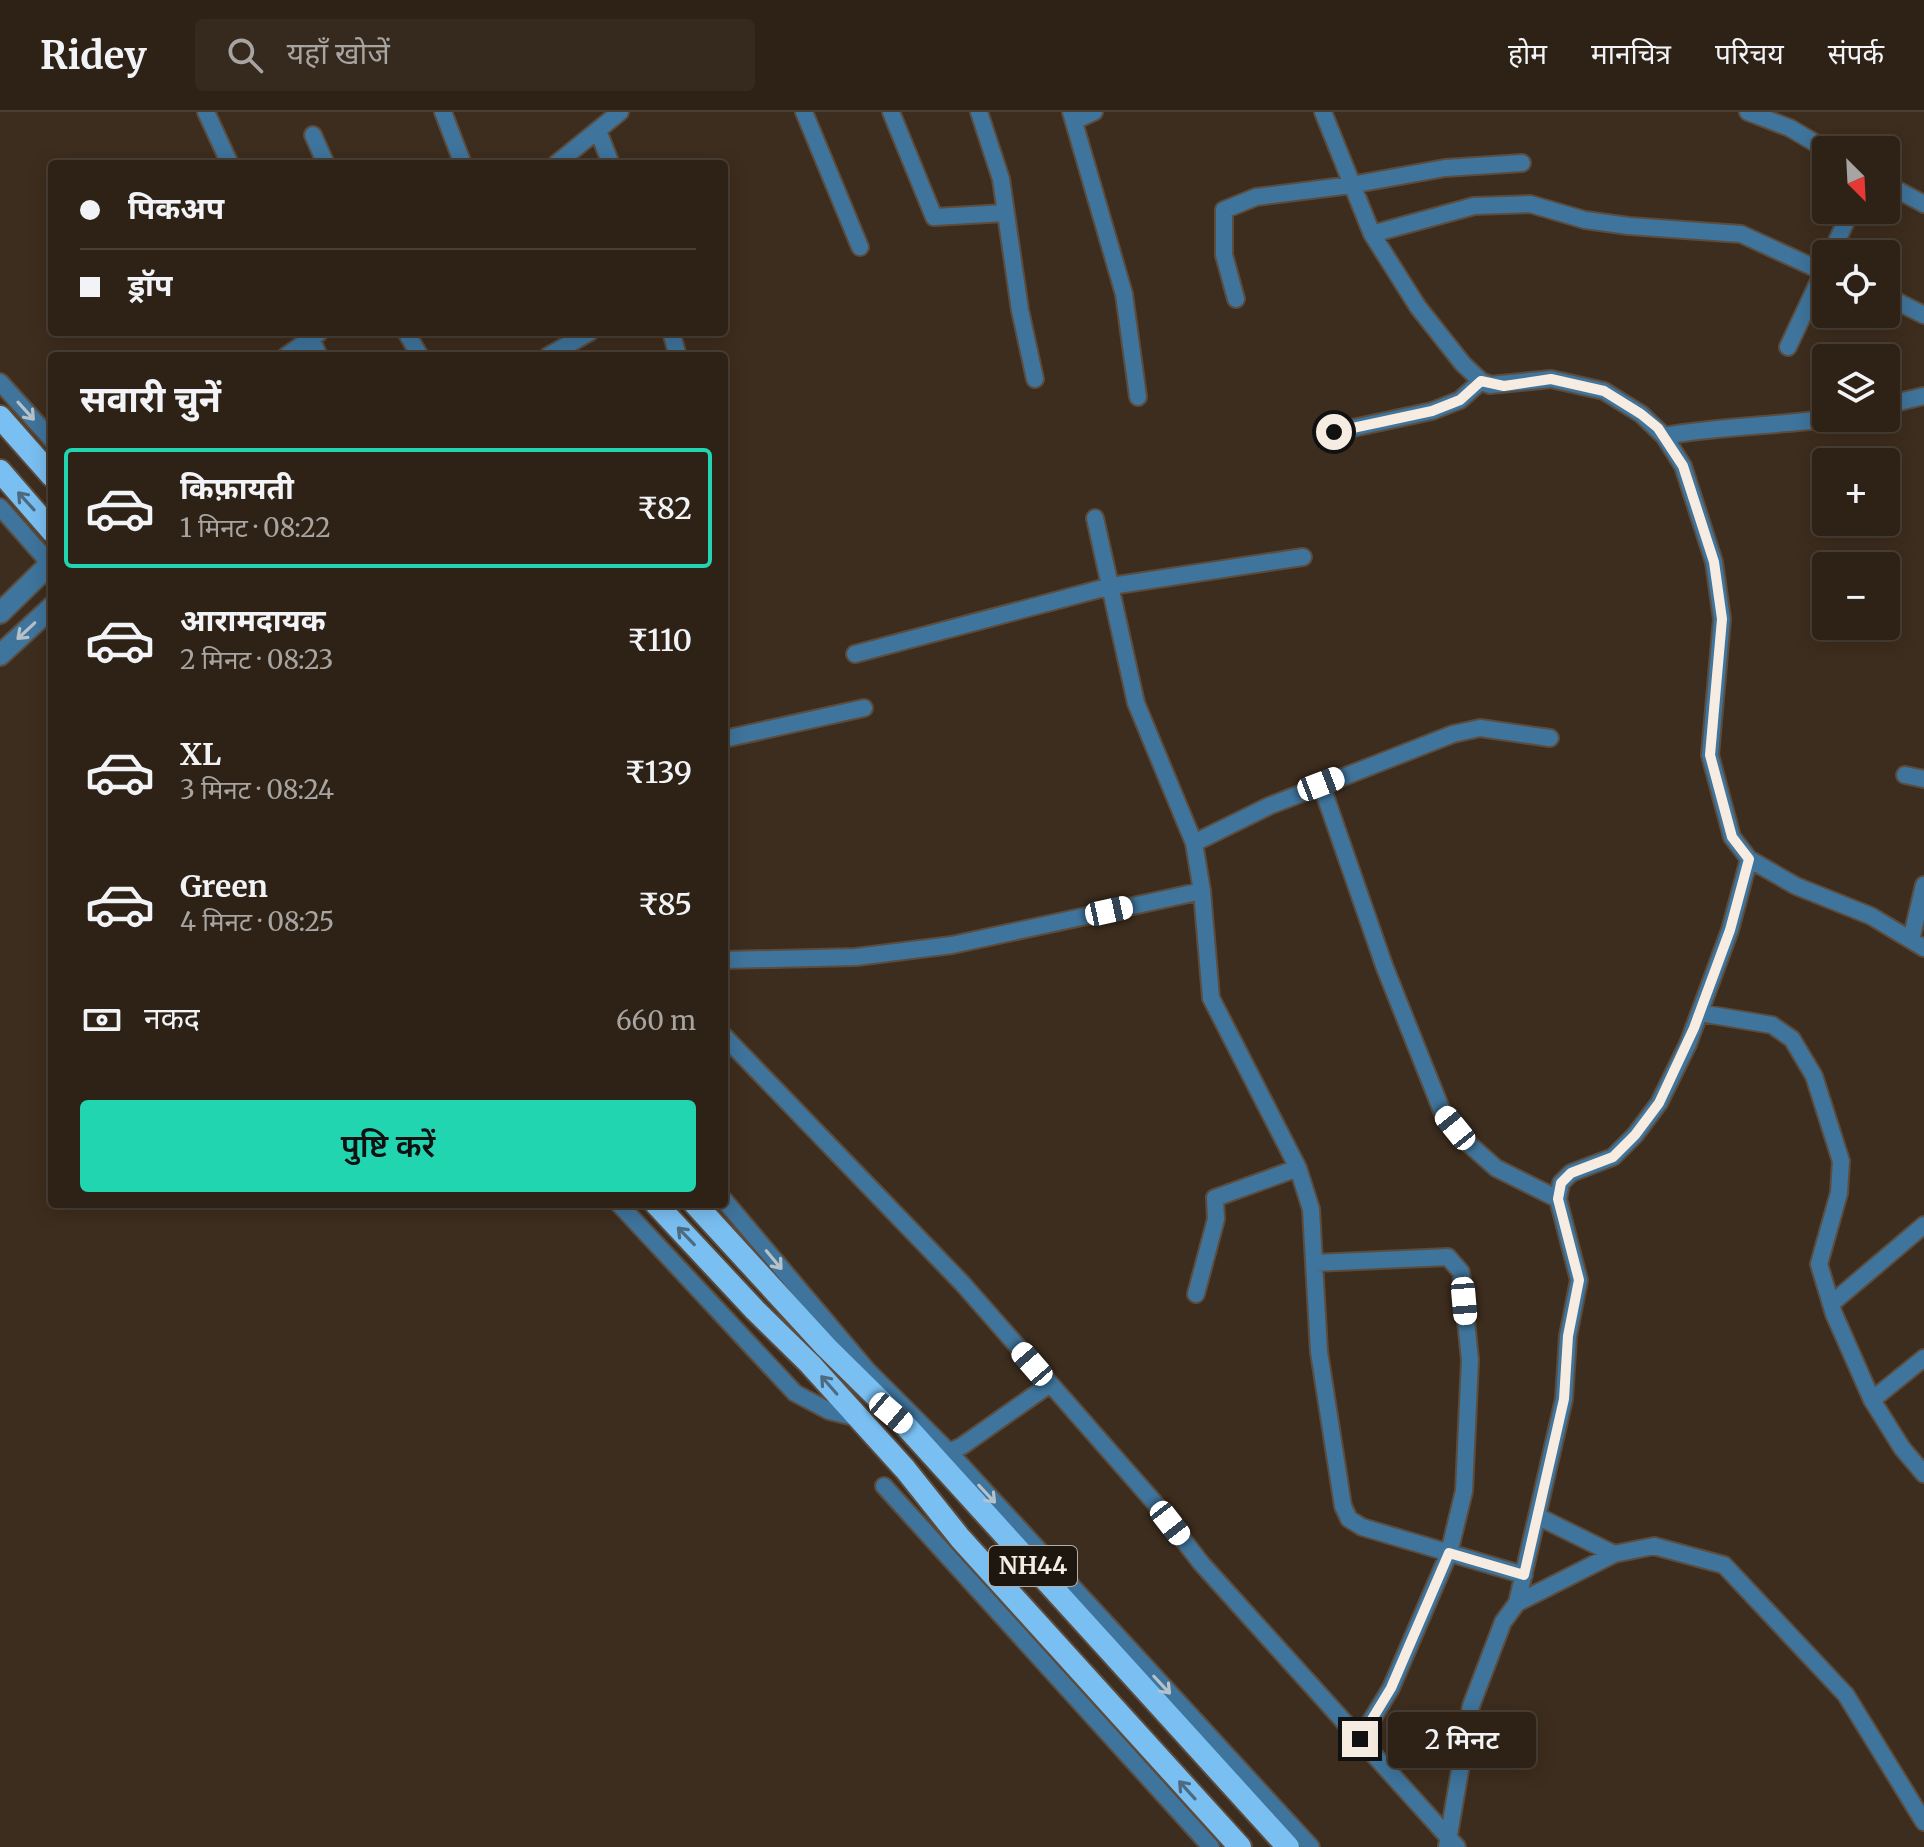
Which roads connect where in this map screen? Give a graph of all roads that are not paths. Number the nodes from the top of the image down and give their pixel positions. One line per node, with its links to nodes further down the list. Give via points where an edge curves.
1 (206, 112): 14 (street)
2 (443, 112): 16 (street)
3 (620, 112): 11 (street)
4 (804, 112): 25 (street)
5 (891, 112): 23 (street, via 934,217)
6 (979, 112): 23 (street, via 1001,179)
7 (1094, 112): 10 (street)
8 (1323, 112): 20 (street)
9 (1748, 112): 13 (street)
10 (1072, 116): 40 (street, via 1124,294)
11 (598, 131): 17 (street); 18 (street)
12 (313, 135): 15 (street)
13 (1812, 141)
14 (228, 160)
15 (324, 160)
16 (461, 160)
17 (561, 160)
18 (609, 160)
19 (1522, 163): 20 (street, via 1445,168)
20 (1351, 185): 24 (street); 28 (street, via 1256,197 1224,210 1224,255)
21 (1900, 191): 22 (street)
22 (1924, 204)
23 (1005, 213): 36 (street)
24 (1372, 234): 26 (street, via 1474,206 1530,204 1585,220 1741,234); 37 (street, via 1418,307)
25 (860, 247)
26 (1812, 264)
27 (1812, 297): 33 (street)
28 (1236, 299)
29 (1900, 303): 30 (street)
30 (1924, 315)
31 (311, 336): 34 (street)
32 (583, 336): 35 (street)
33 (1788, 347)
34 (291, 352)
35 (555, 352)
36 (1035, 379)
37 (1481, 381): 44 (street, via 1460,400 1432,411); 46 (street, via 1504,386 1551,379 1592,387 1641,414)
38 (0, 382): 45 (street, one-way to 45)
39 (1924, 396): 41 (street)
40 (1138, 397)
41 (1900, 402)
42 (0, 417): 48 (highway)
43 (1812, 420): 46 (street)
44 (1334, 432)
45 (48, 436)
46 (1664, 436): 67 (street, via 1691,487 1714,562 1722,619 1710,755 1732,837)
47 (0, 471): 51 (highway, one-way to 47)
48 (48, 471)
49 (0, 507): 53 (street)
50 (1095, 518): 55 (street)
51 (48, 526)
52 (1303, 557): 55 (street)
53 (48, 561)
54 (48, 567): 57 (street)
55 (1111, 586): 58 (street); 66 (street, via 1136,703)
56 (48, 611): 59 (street, one-way to 59)
57 (0, 613)
58 (855, 654)
59 (0, 655)
60 (864, 708): 61 (street)
61 (728, 738)
62 (1550, 738): 65 (street, via 1466,730)
63 (1905, 775): 64 (street)
64 (1924, 779)
65 (1321, 784): 66 (street); 75 (street, via 1442,1111 1496,1168)
66 (1194, 843): 69 (street)
67 (1749, 859): 70 (street); 72 (street)
68 (1924, 885): 70 (street)
69 (1202, 891): 71 (street, via 952,945 856,957); 74 (street, via 1211,998)
70 (1918, 944)
71 (728, 960)
72 (1700, 1013): 75 (street, via 1659,1103 1635,1135 1613,1157 1571,1173 1561,1183); 83 (street, via 1772,1025 1792,1039 1814,1076 1841,1161 1839,1193 1819,1264)
73 (728, 1040): 85 (street, via 962,1283)
74 (1298, 1168): 81 (street, via 1311,1209); 82 (street, via 1215,1198 1216,1219)
75 (1558, 1199): 91 (street, via 1579,1280 1564,1399)
76 (728, 1205): 88 (street, one-way to 88)
77 (623, 1208): 87 (street, via 795,1393 829,1411)
78 (660, 1208): 87 (highway, NH44, one-way to 78)
79 (699, 1208): 88 (highway, NH44, via 826,1347)
80 (1924, 1225): 83 (street)
81 (1314, 1263): 92 (street, via 1319,1352 1349,1519); 92 (street, via 1448,1257 1461,1272 1469,1375 1464,1491)
82 (1196, 1294)
83 (1831, 1304): 86 (street)
84 (1924, 1358): 86 (street)
85 (1050, 1384): 88 (street); 96 (street)
86 (1872, 1400): 89 (street)
87 (858, 1418): 100 (highway, NH44, one-way to 87)
88 (942, 1455): 101 (highway, NH44); 102 (street, one-way to 102)
89 (1924, 1474)
90 (884, 1486): 99 (street)
91 (1539, 1517): 93 (street); 94 (street)
92 (1449, 1553): 94 (street); 96 (street, via 1391,1688)
93 (1614, 1554): 95 (street); 97 (street, via 1654,1546 1724,1565 1846,1695)
94 (1524, 1575): 95 (street)
95 (1517, 1603): 98 (street, via 1503,1622 1471,1706)
96 (1360, 1739): 98 (street)
97 (1924, 1822)
98 (1451, 1844)
99 (1211, 1847)
100 (1240, 1847)
101 (1288, 1847)
102 (1311, 1847)

